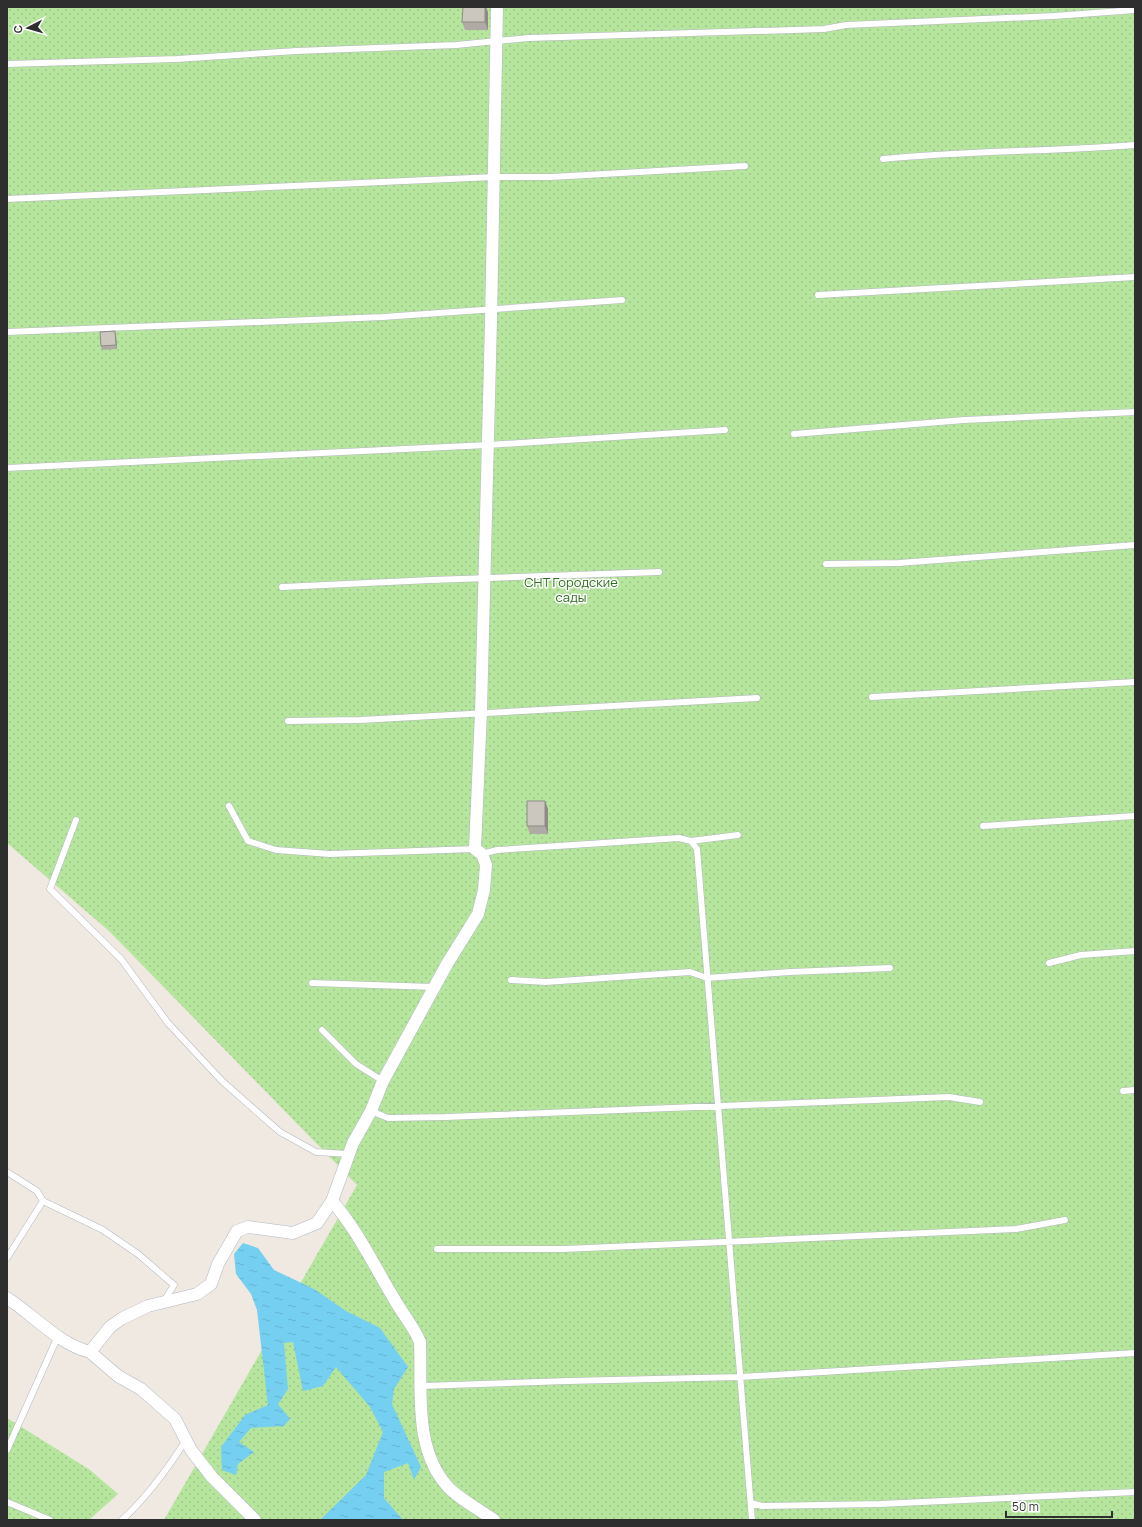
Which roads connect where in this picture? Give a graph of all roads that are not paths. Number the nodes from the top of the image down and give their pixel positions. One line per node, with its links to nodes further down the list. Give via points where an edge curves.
1 (497, 7): 3 (street)
2 (1135, 10): 3 (lane, via 846,25 824,29 628,34)
3 (497, 41): 4 (lane, via 177,59); 8 (street)
4 (7, 64)
5 (1135, 145): 6 (lane)
6 (883, 158)
7 (745, 166): 8 (lane, via 552,177)
8 (494, 177): 9 (lane); 13 (street)
9 (7, 200)
10 (1135, 277): 11 (lane)
11 (818, 295)
12 (622, 300): 13 (lane)
13 (491, 309): 14 (lane, via 383,317); 18 (street)
14 (7, 332)
15 (1135, 412): 17 (lane, via 964,420)
16 (725, 430): 18 (lane)
17 (794, 434)
18 (488, 445): 19 (lane); 23 (street)
19 (7, 468)
20 (1135, 545): 21 (lane, via 899,563)
21 (826, 564)
22 (659, 572): 23 (lane)
23 (483, 578): 24 (lane); 28 (street)
24 (282, 587)
25 (1135, 682): 26 (lane)
26 (872, 697)
27 (756, 698): 28 (lane)
28 (481, 712): 29 (lane, via 360,720); 36 (street)
29 (288, 721)
30 (229, 806): 36 (lane, via 248,841 276,850 330,854)
31 (1135, 816): 33 (lane)
32 (76, 820): 51 (lane, via 50,889 121,959 168,1023 222,1081 280,1132 316,1152)
33 (983, 826)
34 (738, 835): 35 (lane)
35 (691, 841): 36 (lane, via 679,838); 40 (lane, via 697,849)
36 (479, 852): 43 (street, via 486,865 484,890 478,914)
37 (1135, 951): 38 (lane, via 1081,955)
38 (1049, 963)
39 (890, 968): 40 (lane)
40 (707, 978): 41 (lane, via 690,972 546,982); 49 (lane)
41 (511, 980)
42 (312, 983): 43 (lane)
43 (434, 987): 45 (street)
44 (322, 1030): 45 (lane, via 356,1064)
45 (382, 1081): 50 (street)
46 (1135, 1090): 47 (lane)
47 (1123, 1091)
48 (980, 1102): 49 (lane, via 949,1097)
49 (718, 1107): 50 (lane, via 388,1118); 56 (lane)
50 (371, 1112): 51 (street)
51 (349, 1154): 54 (street)
52 (7, 1172): 53 (lane, via 37,1190)
53 (43, 1201): 58 (lane); 60 (lane, via 103,1230 138,1254 174,1285)
54 (332, 1202): 60 (street, via 317,1223 293,1233 248,1227 237,1231 218,1264 211,1284 197,1294); 65 (street, via 349,1221 396,1303 416,1330 420,1342)
55 (1065, 1220): 56 (lane, via 1016,1229)
56 (729, 1242): 57 (lane, via 564,1249); 64 (lane)
57 (437, 1249)
58 (7, 1258)
59 (7, 1298): 61 (street)
60 (164, 1301): 62 (street, via 121,1319 110,1327)
61 (58, 1336): 62 (street, via 76,1349); 67 (lane)
62 (90, 1352): 66 (street, via 118,1376 141,1389 175,1419)
63 (1135, 1353): 64 (lane)
64 (740, 1377): 65 (lane); 70 (lane)
65 (422, 1386): 74 (street, via 422,1423 429,1459 449,1488)
66 (186, 1440): 72 (lane, via 157,1483); 73 (street, via 212,1477)
67 (7, 1450)
68 (1135, 1492): 70 (lane, via 880,1504 762,1506)
69 (7, 1502): 71 (lane)
70 (750, 1503): 75 (lane)
71 (50, 1520)
72 (122, 1520)
73 (255, 1520)
74 (494, 1520)
75 (752, 1520)

